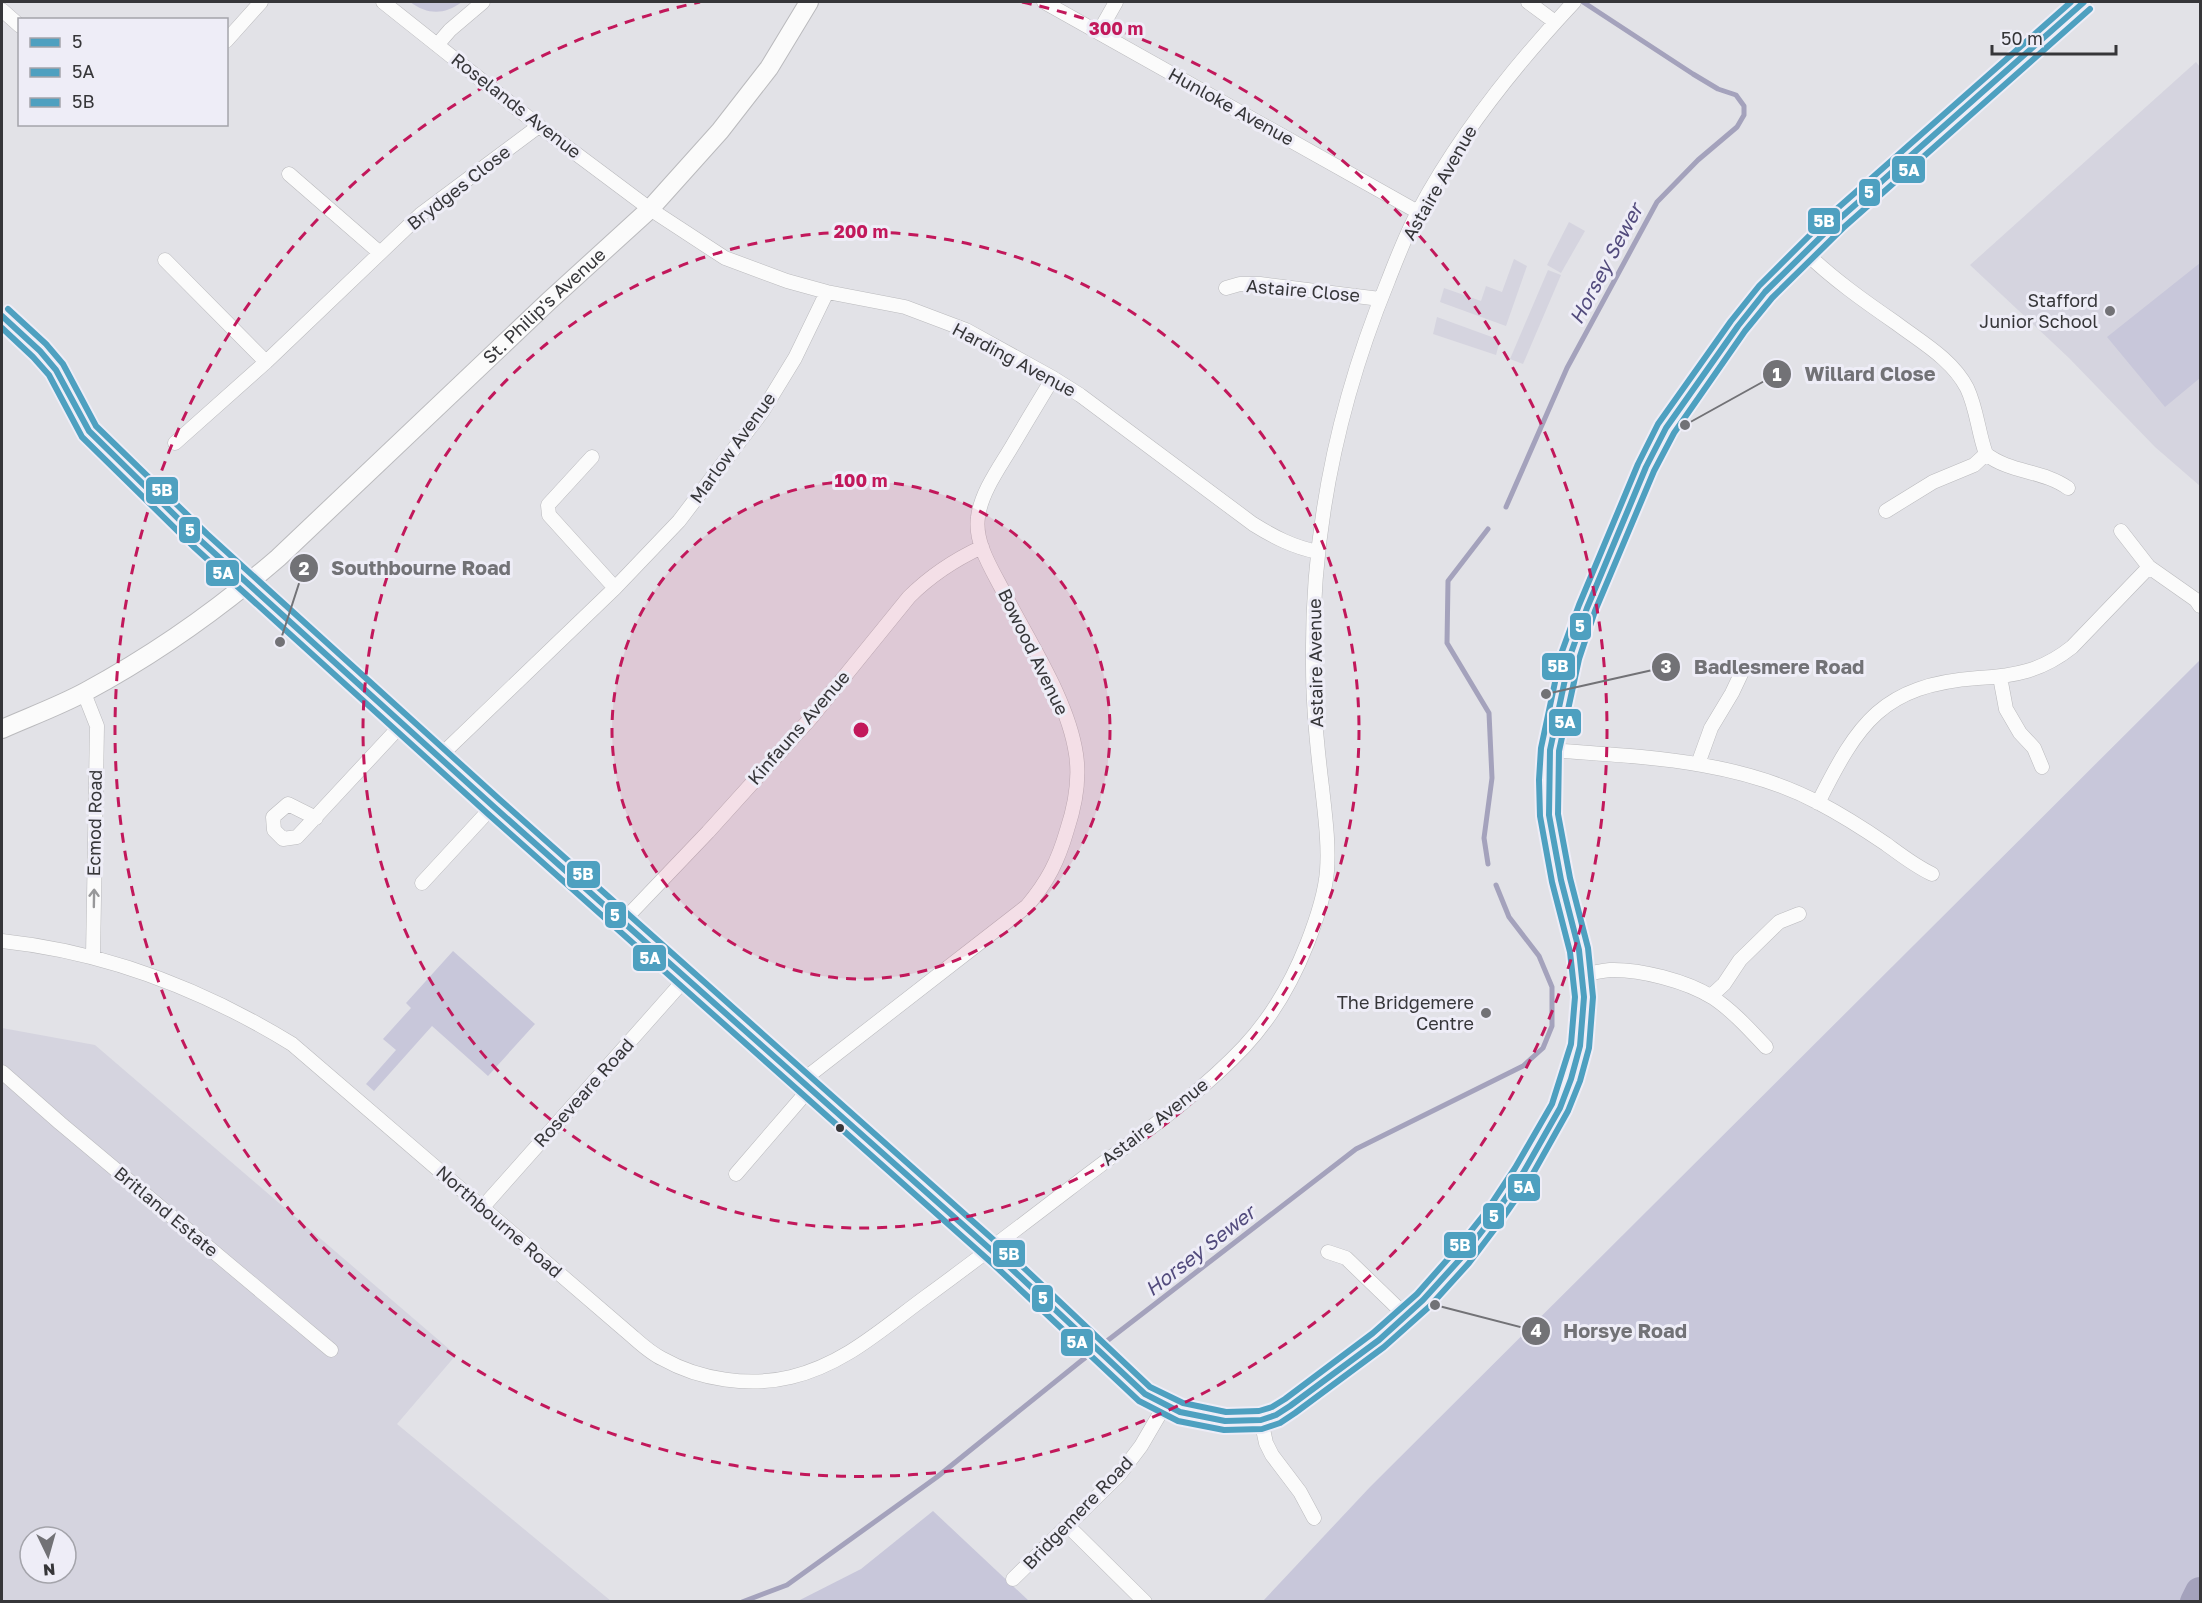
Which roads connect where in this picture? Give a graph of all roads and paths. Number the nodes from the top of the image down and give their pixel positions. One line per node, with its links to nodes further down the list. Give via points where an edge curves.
1 (261, 2): 14 (street)
2 (383, 2): 15 (street, Roselands Avenue)
3 (483, 2): 15 (street)
4 (809, 2): 18 (street, St. Philip's Avenue, via 769,68 720,131)
5 (1044, 2): 13 (street, Hunloke Avenue)
6 (1116, 2): 13 (street)
7 (1528, 2): 11 (street)
8 (2084, 2): 20 (street)
9 (1570, 6): 11 (street, Astaire Avenue)
10 (2, 10): 12 (street)
11 (1555, 22): 19 (street, Astaire Avenue, via 1458,145)
12 (18, 24)
13 (1099, 32): 19 (street, Hunloke Avenue)
14 (228, 39)
15 (438, 45): 16 (street, Roselands Avenue)
16 (539, 126): 18 (street, Roselands Avenue); 21 (street, Brydges Close, via 422,214)
17 (289, 174): 21 (street)
18 (650, 209): 24 (street, Harding Avenue, via 725,258); 38 (street, St. Philip's Avenue)
19 (1418, 212): 25 (street, Astaire Avenue)
20 (1805, 252): 30 (street, via 1955,370 1974,405); 46 (street, via 1738,326 1666,428 1646,467 1570,656)
21 (380, 253): 27 (street, Brydges Close)
22 (165, 260): 27 (street)
23 (1226, 288): 25 (street, Astaire Close, via 1260,284)
24 (827, 292): 28 (street, Harding Avenue, via 905,308 966,330); 39 (street, Marlow Avenue, via 795,358 762,412 679,521)
25 (1380, 299): 36 (street, Astaire Avenue, via 1337,442)
26 (2, 316): 38 (street, via 56,370 88,431)
27 (266, 362): 29 (street, Brydges Close)
28 (1053, 378): 35 (street, Bowood Avenue, via 984,499 978,516); 36 (street, Harding Avenue, via 1253,524 1299,549)
29 (175, 443)
30 (1986, 454): 32 (street, via 2007,465 2056,479); 33 (street, via 1974,465 1934,482)
31 (592, 457): 39 (street, via 548,505 549,515)
32 (2068, 488)
33 (1886, 511)
34 (2121, 531): 37 (street)
35 (982, 547): 56 (street, Kinfauns Avenue, via 945,566 909,597 810,719); 64 (street, Bowood Avenue, via 1061,702 1069,726 1077,780 1066,834 1051,874 1027,906)
36 (1318, 552): 67 (street, Astaire Avenue, via 1312,669 1327,872 1320,907 1294,975 1272,1013 1212,1077)
37 (2149, 567): 40 (street); 42 (street, via 2059,658)
38 (248, 584): 43 (street, St. Philip's Avenue, via 151,654); 44 (street)
39 (615, 588): 47 (street, Marlow Avenue)
40 (2200, 606)
41 (1741, 674): 48 (street, via 1711,728)
42 (2000, 678): 49 (street, via 2006,709 2034,748); 50 (street, via 1953,681 1899,696 1862,727)
43 (84, 693): 45 (street, St. Philip's Avenue); 58 (street, Ecmod Road, one-way to 43, via 97,726)
44 (404, 723): 47 (street); 52 (street)
45 (2, 729)
46 (1550, 750): 48 (street); 59 (street, via 1548,780 1554,850)
47 (439, 757): 51 (street)
48 (1698, 764): 50 (street, via 1762,781)
49 (2042, 767)
50 (1818, 803): 53 (street)
51 (493, 806): 54 (street); 56 (street)
52 (316, 818)
53 (1932, 874)
54 (422, 883)
55 (1799, 914): 61 (street, via 1779,922 1740,960)
56 (623, 921): 60 (street)
57 (2, 941): 58 (street, Northbourne Road)
58 (93, 956): 66 (street, Northbourne Road, via 210,999 292,1044)
59 (1582, 975): 61 (street, via 1608,970 1638,972); 69 (street, via 1580,1046 1551,1127 1487,1225)
60 (686, 978): 64 (street); 66 (street, Roseveare Road)
61 (1711, 996): 62 (street)
62 (1766, 1047)
63 (2, 1072): 70 (street, Britland Estate)
64 (807, 1084): 65 (street, Bowood Avenue); 67 (street)
65 (736, 1174)
66 (482, 1208): 67 (street, Northbourne Road, via 662,1359 691,1371 760,1382 823,1367 854,1351)
67 (990, 1250): 71 (street, via 1145,1394)
68 (1328, 1252): 69 (street, via 1346,1258)
69 (1406, 1316): 72 (street, via 1290,1406)
70 (331, 1350)
71 (1165, 1405): 72 (street, via 1197,1417); 74 (street, Bridgemere Road, via 1131,1461)
72 (1261, 1420): 73 (street, via 1272,1455)
73 (1314, 1518)
74 (1068, 1526): 75 (street, Bridgemere Road); 76 (street)
75 (1013, 1579)
76 (1145, 1602)

